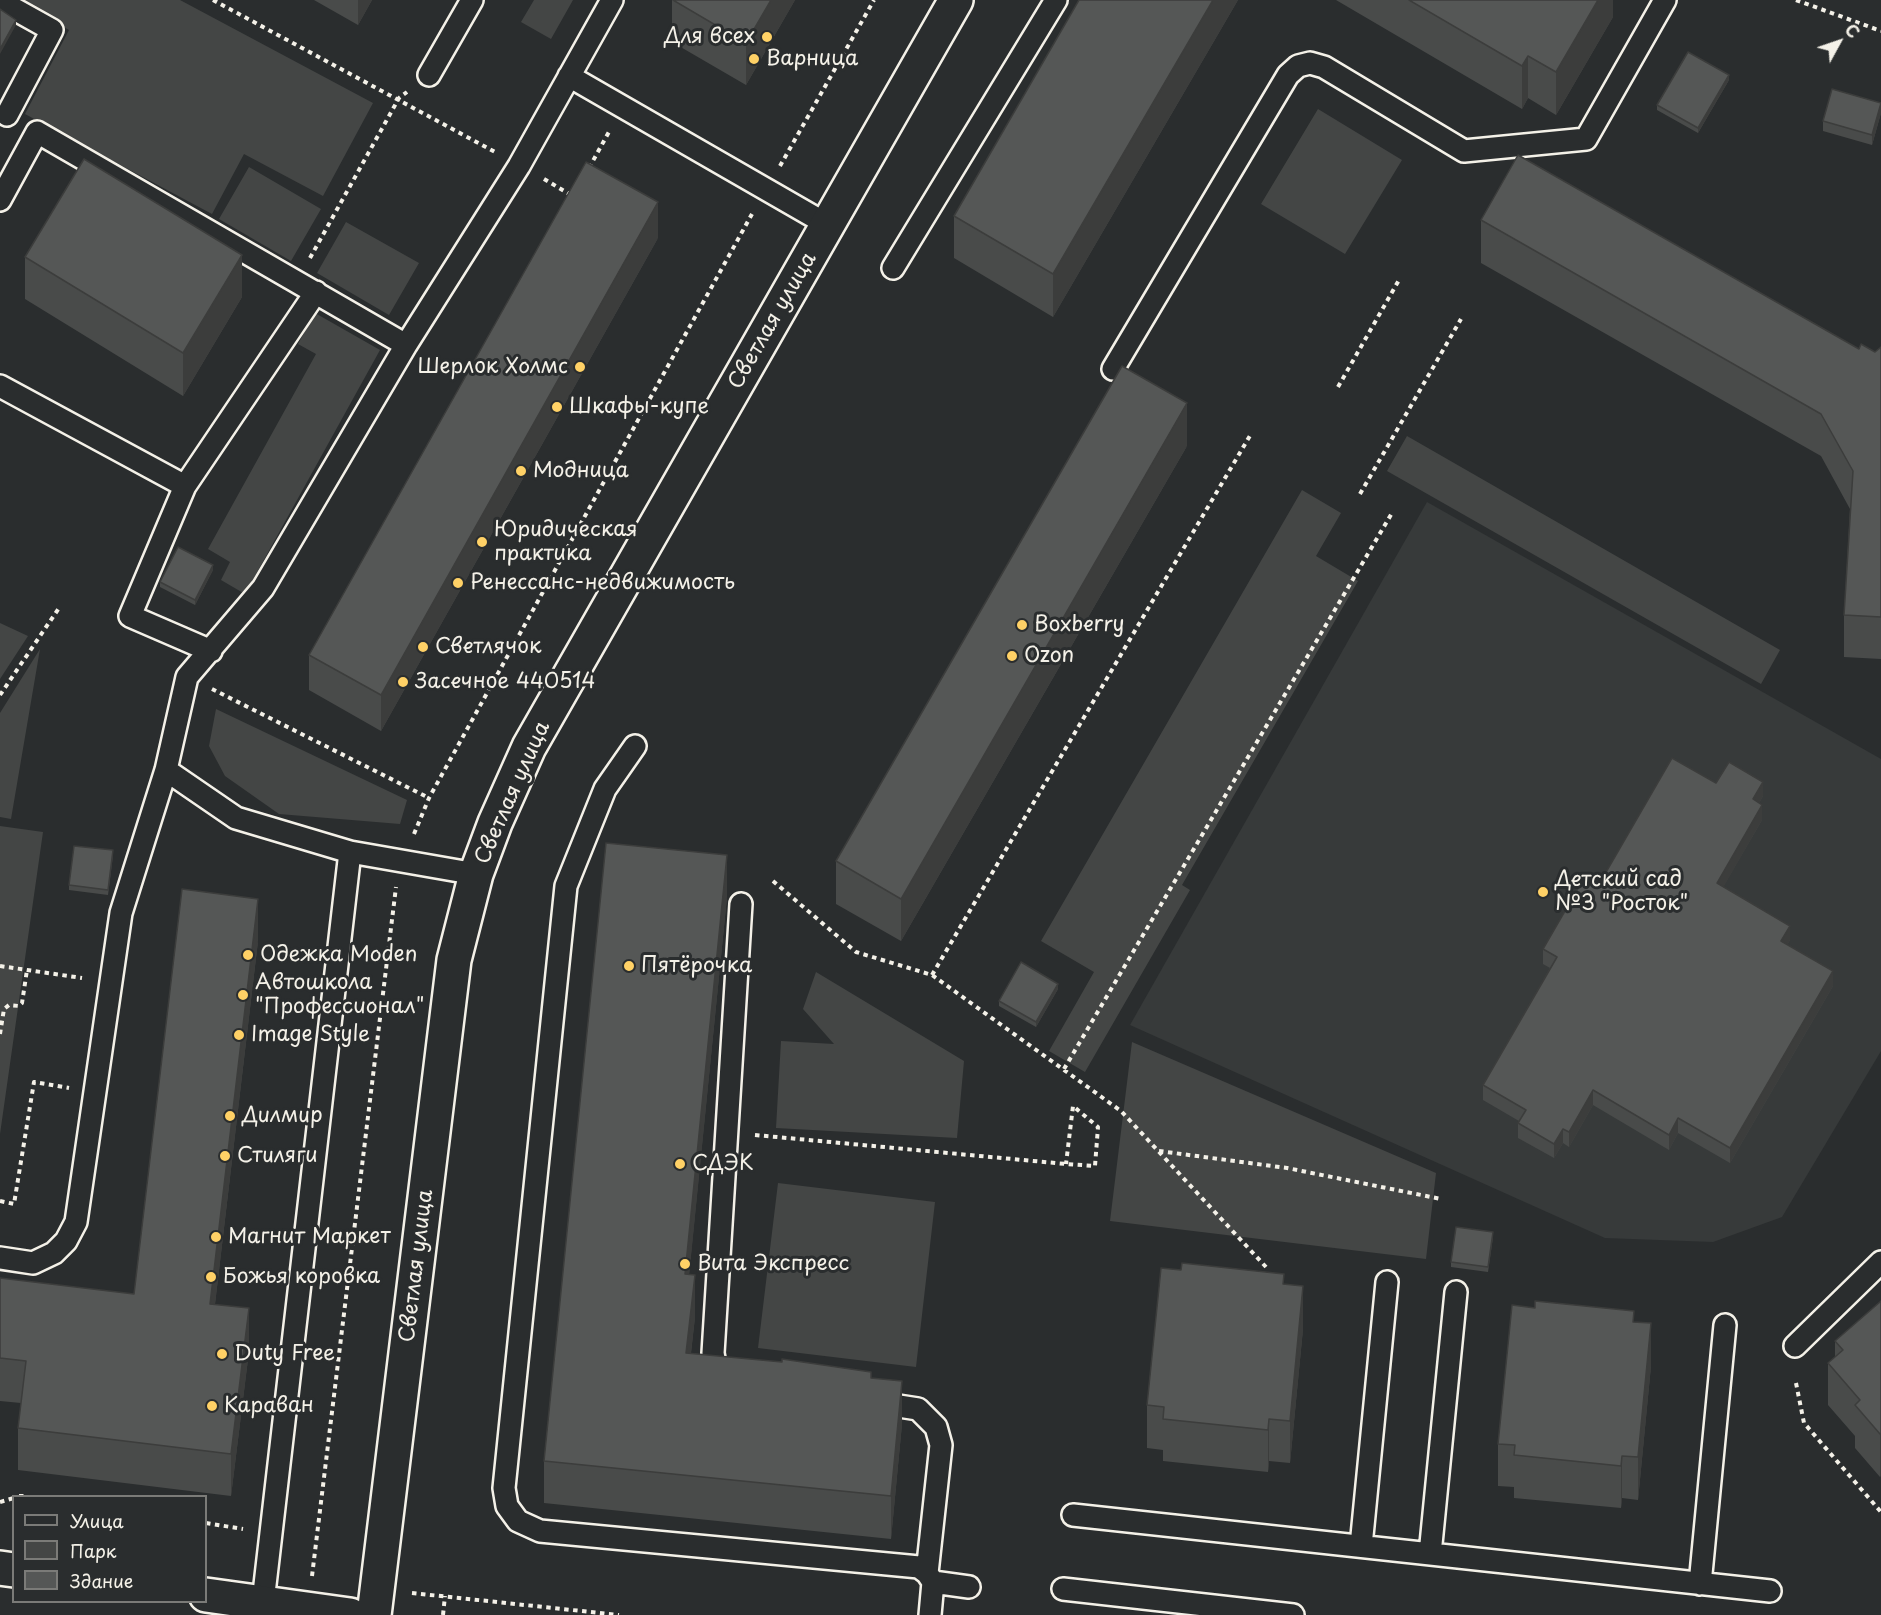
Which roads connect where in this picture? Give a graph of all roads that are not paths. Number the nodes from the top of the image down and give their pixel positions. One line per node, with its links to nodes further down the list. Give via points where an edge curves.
1 (472, 0): 7 (lane)
2 (612, 0): 8 (lane)
3 (956, 0): 12 (street, Светлая улица)
4 (1056, 0): 13 (lane)
5 (1665, 0): 16 (lane, via 1586,139 1464,151 1324,67 1310,63 1298,66 1288,75)
6 (0, 1): 9 (lane, via 52,30)
7 (429, 75)
8 (569, 76): 12 (lane); 15 (lane, via 519,166)
9 (3, 113): 10 (lane)
10 (37, 132): 11 (lane); 14 (lane)
11 (0, 200)
12 (828, 225): 23 (street, Светлая улица, via 529,747)
13 (893, 268)
14 (307, 286): 15 (lane); 18 (lane)
15 (406, 345): 19 (lane, via 262,588)
16 (1113, 369)
17 (0, 386): 18 (lane)
18 (185, 486): 19 (lane, via 130,616)
19 (211, 651): 21 (lane, via 187,677)
20 (635, 746): 36 (lane, via 605,789 566,886 504,1488 507,1506 518,1521 540,1532 909,1566)
21 (166, 770): 22 (lane, via 236,818); 25 (lane, via 121,913 76,1222 54,1253 33,1263)
22 (350, 852): 23 (lane); 42 (lane)
23 (476, 874): 43 (street, Светлая улица, via 454,960)
24 (741, 904): 31 (lane, via 713,1353 721,1375)
25 (0, 1258)
26 (1881, 1262): 30 (lane)
27 (1387, 1282): 34 (lane)
28 (1456, 1292): 35 (lane)
29 (1725, 1325): 37 (lane)
30 (1795, 1346)
31 (744, 1383)
32 (849, 1398): 36 (lane, via 918,1409 936,1427 941,1445)
33 (1072, 1515): 34 (lane)
34 (1361, 1546): 35 (lane)
35 (1430, 1554): 37 (lane)
36 (930, 1577): 38 (lane); 45 (lane)
37 (1700, 1584): 40 (lane)
38 (969, 1587)
39 (1063, 1589): 46 (lane)
40 (1770, 1591)
41 (207, 1595): 42 (street)
42 (263, 1602): 44 (street)
43 (376, 1602)
44 (350, 1615)
45 (930, 1615)
46 (1293, 1615)

